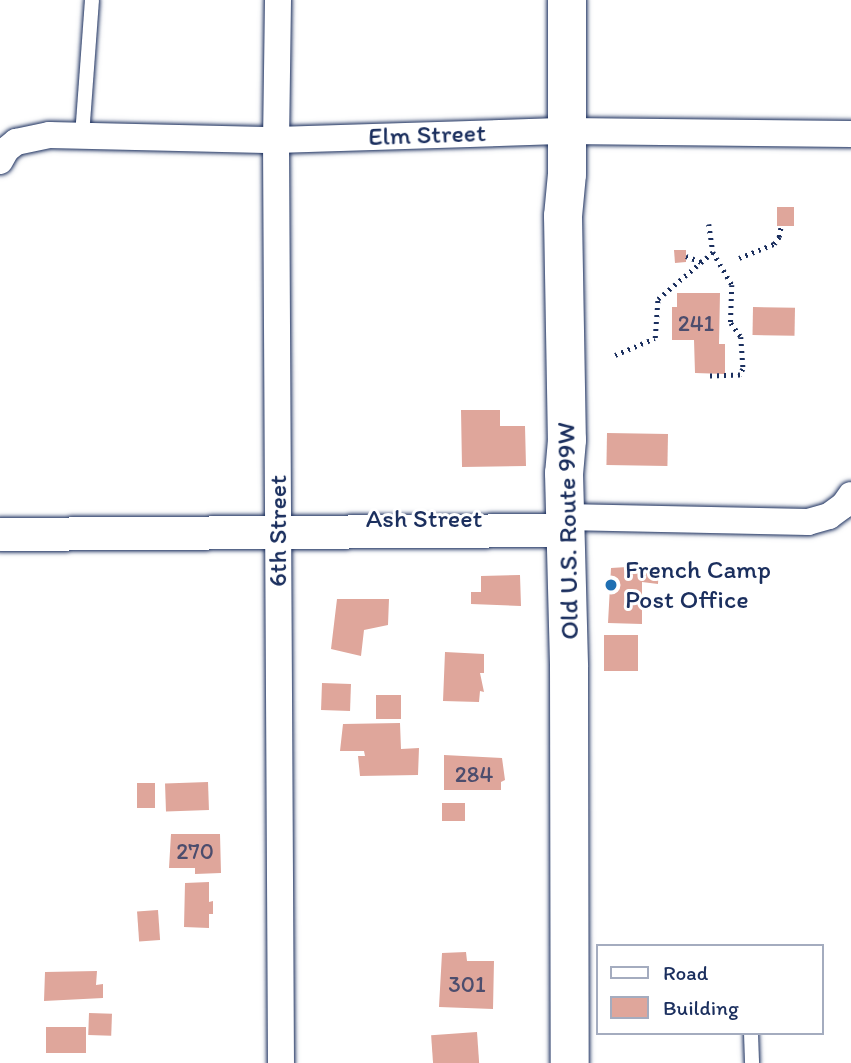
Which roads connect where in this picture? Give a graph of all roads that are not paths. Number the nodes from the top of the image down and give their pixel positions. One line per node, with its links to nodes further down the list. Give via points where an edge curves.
1 (92, 0): 6 (lane)
2 (278, 0): 7 (street, 6th Street)
3 (567, 0): 4 (main road, Old U.S. Route 99W)
4 (567, 131): 5 (street, Elm Street); 7 (street, Elm Street); 11 (main road, Old U.S. Route 99W)
5 (851, 134)
6 (82, 136): 7 (street, Elm Street); 8 (street, Elm Street, via 48,135 16,142)
7 (275, 140): 12 (street, 6th Street)
8 (3, 156)
9 (848, 500): 11 (street, Ash Street, via 829,516 792,523)
10 (0, 523): 12 (street, Ash Street)
11 (564, 524): 12 (street, Ash Street); 16 (main road, Old U.S. Route 99W)
12 (278, 526): 13 (street, Ash Street); 15 (street, 6th Street)
13 (0, 534)
14 (751, 1035): 17 (lane)
15 (281, 1063)
16 (570, 1063)
17 (752, 1063)

